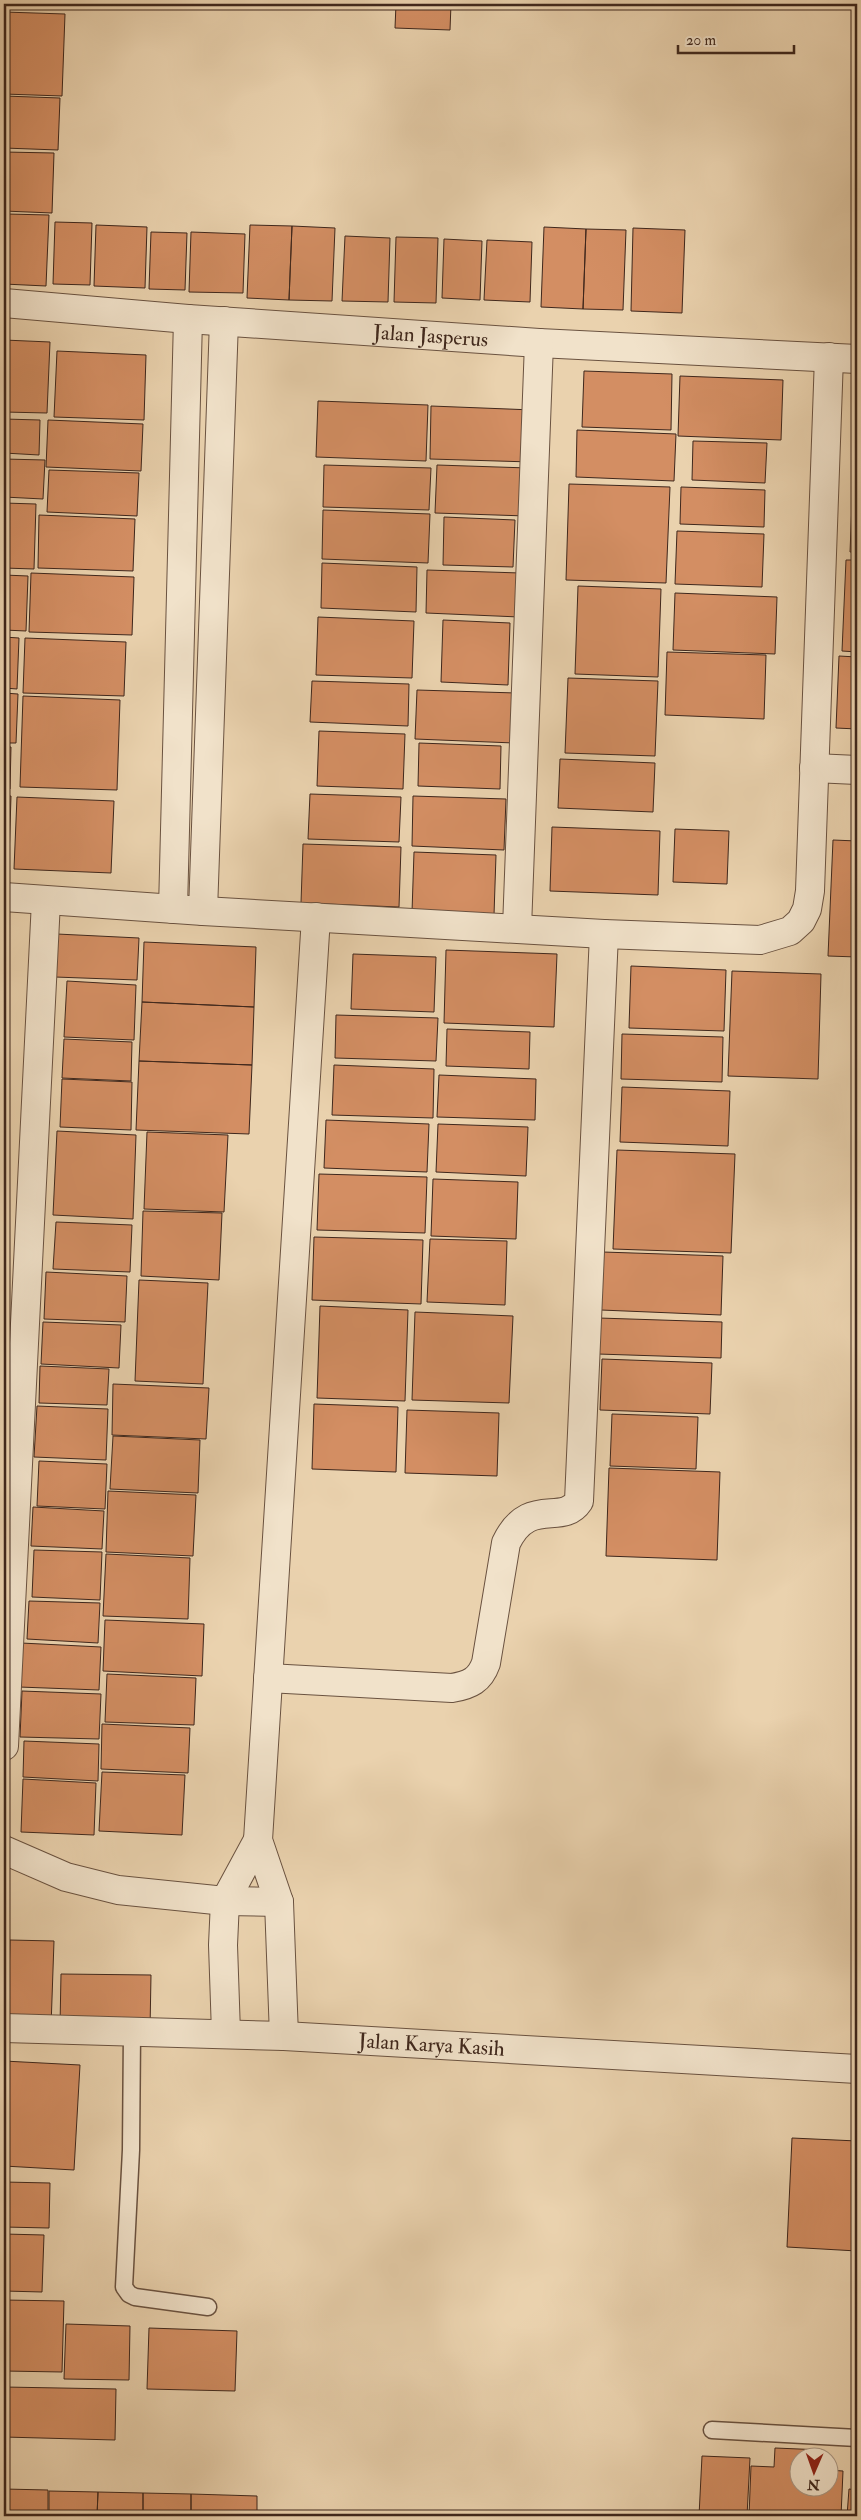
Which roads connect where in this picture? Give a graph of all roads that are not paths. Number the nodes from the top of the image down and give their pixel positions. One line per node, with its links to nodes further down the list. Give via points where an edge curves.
1 (4, 302): 2 (street, Jalan Jasperus)
2 (188, 319): 3 (street, Jalan Jasperus); 11 (street)
3 (224, 321): 4 (street, Jalan Jasperus); 12 (street)
4 (539, 343): 5 (street, Jalan Jasperus); 14 (street)
5 (829, 357): 6 (street, Jalan Jasperus); 7 (street)
6 (857, 359)
7 (814, 768): 8 (street); 15 (street, via 809,900 801,921 790,931 760,940)
8 (857, 770)
9 (4, 897): 10 (street)
10 (46, 901): 11 (street); 17 (street)
11 (173, 909): 12 (street)
12 (203, 911): 13 (street)
13 (316, 917): 14 (street); 16 (street)
14 (517, 928): 15 (street)
15 (604, 934): 16 (street, via 579,1501 566,1512 526,1518 512,1532 506,1543 486,1663 475,1681 452,1688)
16 (268, 1678): 18 (street)
17 (4, 1746)
18 (258, 1840): 20 (street); 21 (street)
19 (4, 1850): 20 (street, via 91,1885 148,1894)
20 (225, 1900): 21 (street); 24 (street)
21 (279, 1902): 25 (street)
22 (4, 2028): 23 (street, Jalan Karya Kasih)
23 (132, 2032): 24 (street, Jalan Karya Kasih); 27 (lane, via 131,2150 124,2287 135,2297)
24 (226, 2034): 25 (street, Jalan Karya Kasih)
25 (284, 2036): 26 (street, Jalan Karya Kasih)
26 (857, 2069)
27 (208, 2307)
28 (712, 2430): 29 (lane)
29 (857, 2438)

